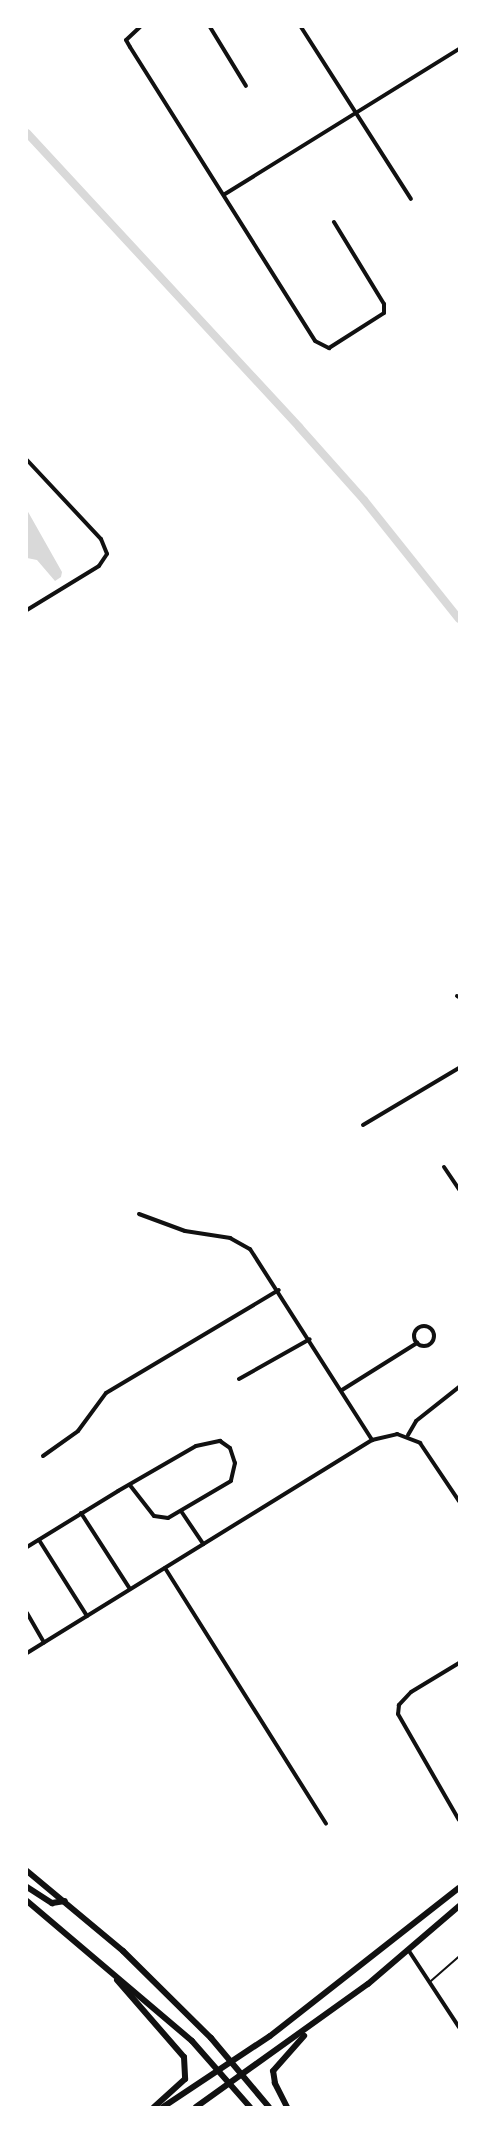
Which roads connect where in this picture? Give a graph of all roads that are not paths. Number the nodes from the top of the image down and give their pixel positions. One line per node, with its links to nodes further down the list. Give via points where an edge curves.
1 (140, 27): 7 (street, via 126,40 215,185)
2 (210, 27): 5 (street)
3 (301, 27): 6 (street)
4 (459, 49): 6 (street)
5 (246, 86)
6 (356, 114): 7 (street); 8 (street)
7 (225, 194): 9 (street, via 315,341 329,348 384,313 384,304)
8 (411, 199)
9 (334, 222)
10 (27, 460): 11 (street, via 101,539 107,554 99,566)
11 (27, 610)
12 (459, 1068): 13 (street)
13 (363, 1125)
14 (444, 1167): 15 (street)
15 (459, 1189)
16 (139, 1214): 17 (street, via 242,1242)
17 (279, 1290): 18 (street); 25 (street, via 106,1393 78,1431)
18 (310, 1339): 20 (street); 22 (street)
19 (417, 1343): 19 (street, via 423,1346 432,1342 431,1329 418,1329); 22 (street)
20 (239, 1379)
21 (459, 1387): 23 (street, via 416,1421)
22 (342, 1390): 24 (street)
23 (408, 1435): 24 (street); 27 (street, via 426,1451)
24 (372, 1440): 31 (street)
25 (43, 1456)
26 (130, 1485): 28 (street, via 159,1519); 28 (street, via 196,1446 215,1441 226,1444 235,1463 234,1477); 29 (street)
27 (459, 1501)
28 (182, 1511): 31 (street)
29 (81, 1513): 30 (street); 34 (street)
30 (39, 1540): 32 (street); 36 (street)
31 (203, 1544): 33 (street)
32 (27, 1547)
33 (165, 1568): 34 (street); 41 (street)
34 (130, 1589): 36 (street)
35 (27, 1613): 37 (street)
36 (87, 1616): 37 (street)
37 (44, 1642): 38 (street)
38 (27, 1653)
39 (459, 1663): 40 (street, via 405,1698 398,1714)
40 (459, 1820)
41 (326, 1824)
42 (27, 1871): 45 (main road)
43 (27, 1887): 45 (main road, via 52,1903)
44 (459, 1888): 54 (main road, via 331,1990)
45 (65, 1901): 54 (main road, via 123,1951)
46 (27, 1902): 50 (main road)
47 (459, 1906): 48 (main road)
48 (408, 1951): 51 (street); 52 (main road)
49 (459, 1957): 51 (lane)
50 (96, 1958): 55 (main road, via 183,2033); 58 (main road, via 184,2057 185,2079)
51 (430, 1982): 53 (street)
52 (322, 2018): 56 (main road); 63 (main road, via 273,2070)
53 (459, 2027)
54 (231, 2062): 55 (main road); 56 (main road)
55 (219, 2070): 57 (main road); 59 (main road)
56 (243, 2075): 57 (main road); 62 (main road)
57 (231, 2084): 60 (main road); 61 (main road)
58 (154, 2107)
59 (163, 2107)
60 (196, 2107)
61 (250, 2107)
62 (268, 2107)
63 (287, 2107)

